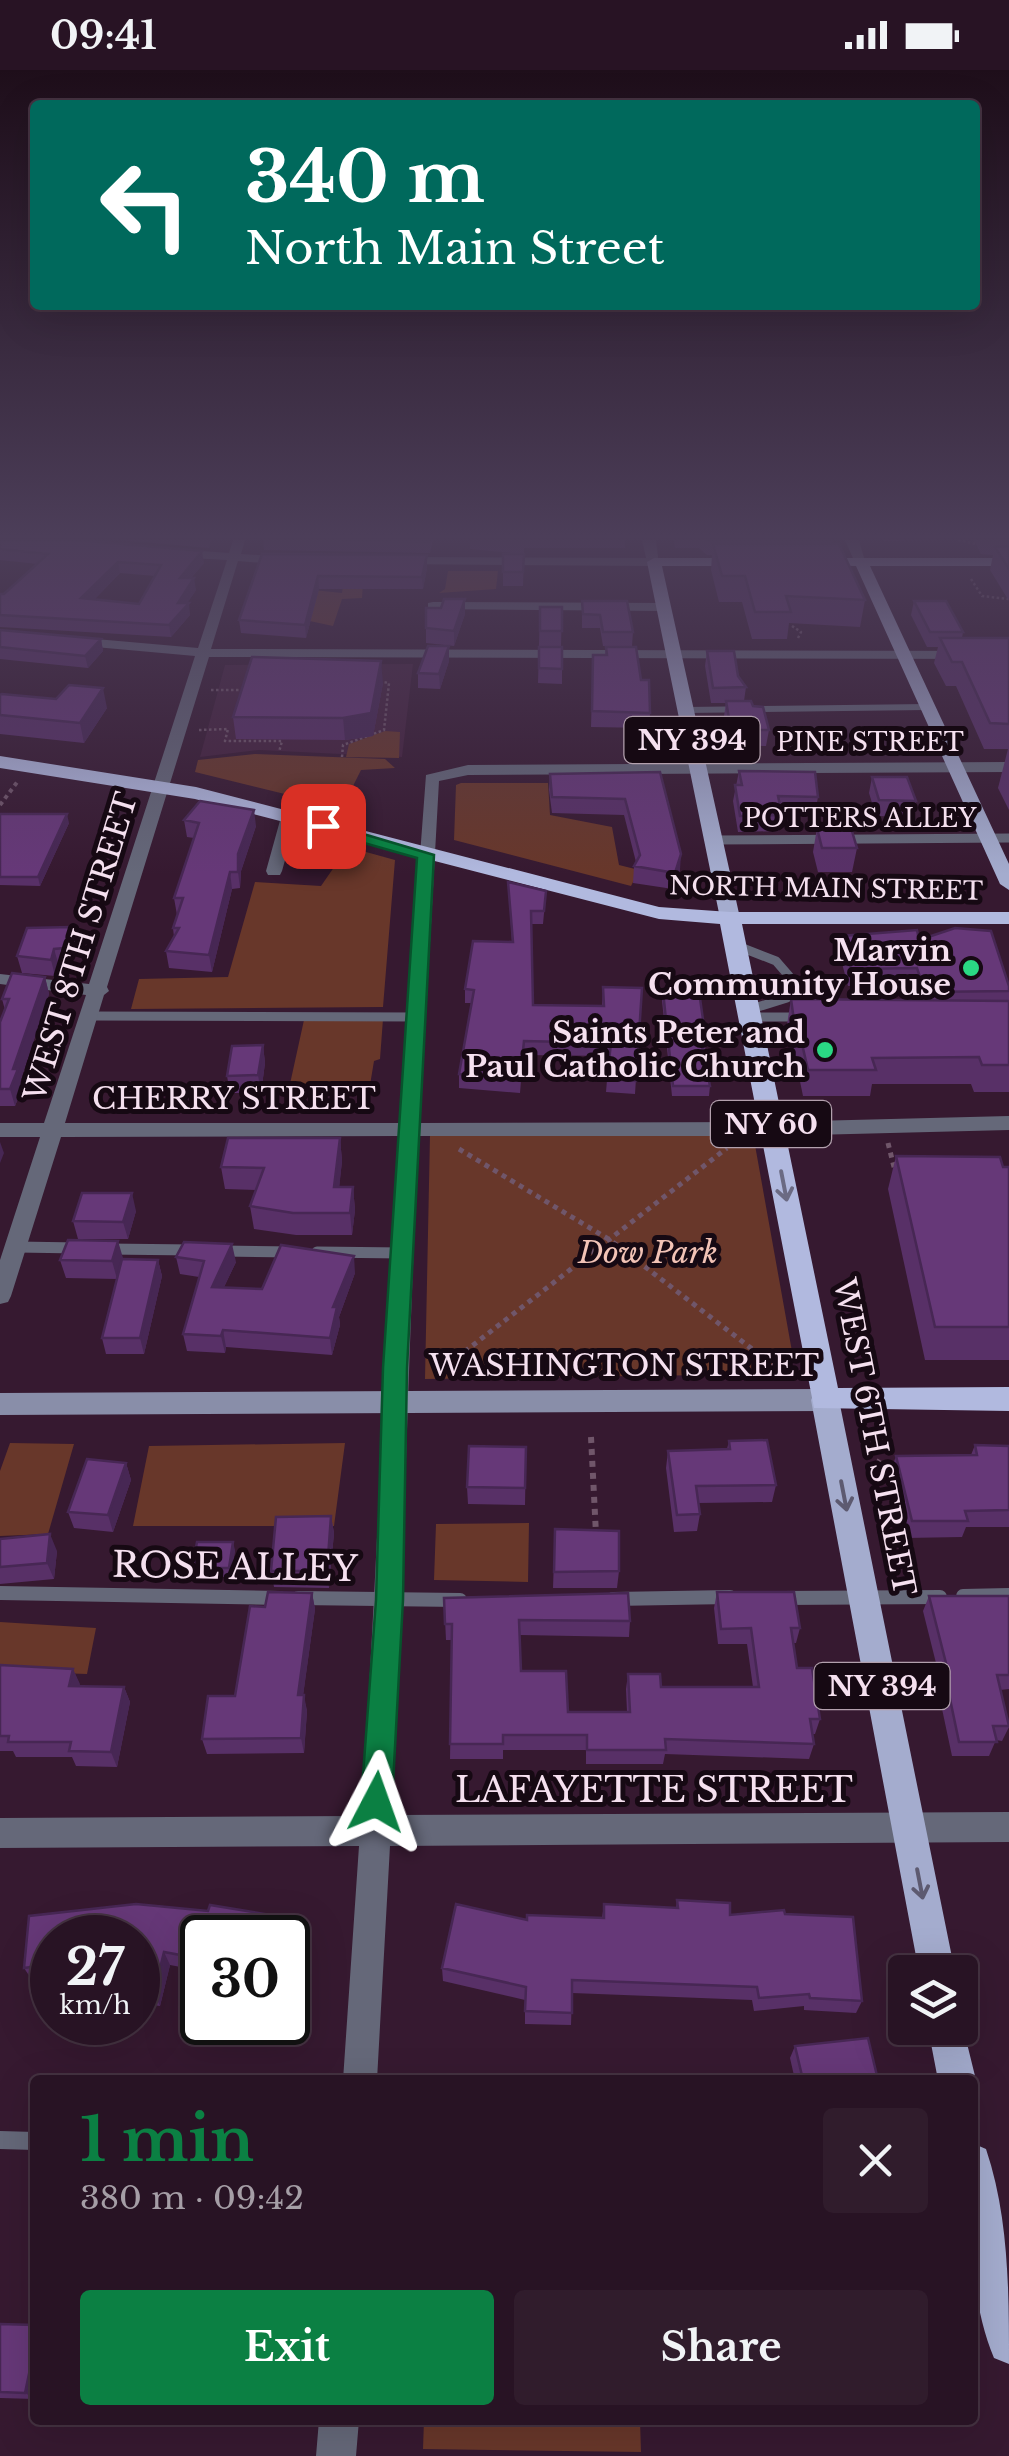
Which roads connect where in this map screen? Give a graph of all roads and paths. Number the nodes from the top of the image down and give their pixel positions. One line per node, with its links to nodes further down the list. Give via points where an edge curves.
1 (185, 651): 4 (street)
2 (674, 651): 6 (main road, NY 394)
3 (902, 651): 7 (main road)
4 (204, 653): 6 (street); 9 (street, WEST 8TH STREET)
5 (1009, 655): 7 (street)
6 (675, 656): 7 (street); 12 (main road, NY 394)
7 (904, 656): 11 (main road)
8 (367, 682): 17 (path, via 389,682 384,730 344,742)
9 (193, 690): 10 (path); 14 (street, WEST 8TH STREET)
10 (252, 690)
11 (928, 707): 12 (lane); 19 (main road)
12 (687, 710): 20 (main road, NY 394)
13 (228, 729): 14 (path); 15 (path); 16 (path, via 225,741 282,741)
14 (182, 730): 23 (street, WEST 8TH STREET)
15 (239, 730)
16 (279, 752)
17 (342, 757)
18 (0, 762): 23 (highway, NORTH MAIN STREET)
19 (952, 766): 20 (street, PINE STREET); 21 (street, PINE STREET); 26 (main road)
20 (696, 767): 28 (main road, NY 394); 29 (street, PINE STREET, via 468,770 431,778)
21 (1009, 767)
22 (23, 776): 24 (path)
23 (163, 786): 25 (highway, NORTH MAIN STREET); 37 (street, WEST 8TH STREET)
24 (0, 805)
25 (289, 817): 29 (highway, NORTH MAIN STREET); 30 (street)
26 (988, 838): 27 (lane, POTTERS ALLEY); 28 (lane, POTTERS ALLEY); 31 (main road)
27 (1009, 838)
28 (711, 840): 33 (main road, NY 394)
29 (426, 855): 32 (highway, NORTH MAIN STREET); 40 (street)
30 (274, 871)
31 (1009, 884)
32 (623, 904): 33 (highway, NORTH MAIN STREET); 35 (highway, via 622,910 715,932)
33 (730, 918): 34 (highway, NORTH MAIN STREET); 35 (highway, WEST 6TH STREET / NY 60)
34 (1009, 918)
35 (735, 944): 38 (highway, WEST 6TH STREET / NY 60); 38 (lane, via 774,955 789,983 787,998)
36 (0, 980): 37 (street)
37 (100, 991): 39 (street, WEST 8TH STREET)
38 (749, 1013): 41 (lane); 44 (highway, WEST 6TH STREET / NY 60)
39 (92, 1016): 40 (lane); 46 (street, WEST 8TH STREET)
40 (419, 1017): 43 (street)
41 (814, 1017)
42 (1009, 1123): 44 (street, CHERRY STREET)
43 (412, 1128): 44 (street, CHERRY STREET); 46 (street, CHERRY STREET); 53 (street)
44 (772, 1128): 58 (highway, WEST 6TH STREET / NY 60, one-way to 58)
45 (0, 1130): 46 (street, CHERRY STREET)
46 (55, 1130): 52 (street, WEST 8TH STREET)
47 (735, 1141): 51 (path)
48 (888, 1142): 50 (path)
49 (448, 1143): 51 (path)
50 (900, 1187)
51 (610, 1240): 55 (path); 56 (path)
52 (17, 1248): 53 (lane); 54 (street, WEST 8TH STREET)
53 (403, 1254): 59 (street)
54 (0, 1296)
55 (773, 1365)
56 (441, 1370)
57 (1009, 1399): 58 (highway, WASHINGTON STREET)
58 (825, 1400): 59 (main road, WASHINGTON STREET); 68 (main road, WEST 6TH STREET / NY 394, one-way to 68)
59 (394, 1402): 60 (main road, WASHINGTON STREET); 70 (street)
60 (0, 1404)
61 (591, 1437): 64 (path)
62 (876, 1462): 63 (path)
63 (890, 1470)
64 (596, 1537)
65 (0, 1593): 70 (lane, ROSE ALLEY)
66 (1009, 1595): 68 (lane)
67 (750, 1597): 72 (lane)
68 (865, 1597): 69 (lane); 73 (main road, WEST 6TH STREET / NY 394)
69 (770, 1598)
70 (390, 1600): 71 (lane, ROSE ALLEY); 75 (street)
71 (468, 1600)
72 (599, 1600)
73 (909, 1826): 74 (street, LAFAYETTE STREET); 75 (street, LAFAYETTE STREET); 77 (main road, WEST 6TH STREET / NY 394, one-way to 77)
74 (1009, 1827)
75 (375, 1829): 76 (street, LAFAYETTE STREET); 79 (street)
76 (0, 1833)
77 (934, 1955)
78 (950, 2045): 80 (main road)
79 (360, 2075)
80 (956, 2075)
81 (0, 2140): 82 (lane)
82 (30, 2140)
83 (978, 2192): 84 (main road)
84 (1009, 2343)
85 (339, 2425): 86 (street)
86 (336, 2456)

